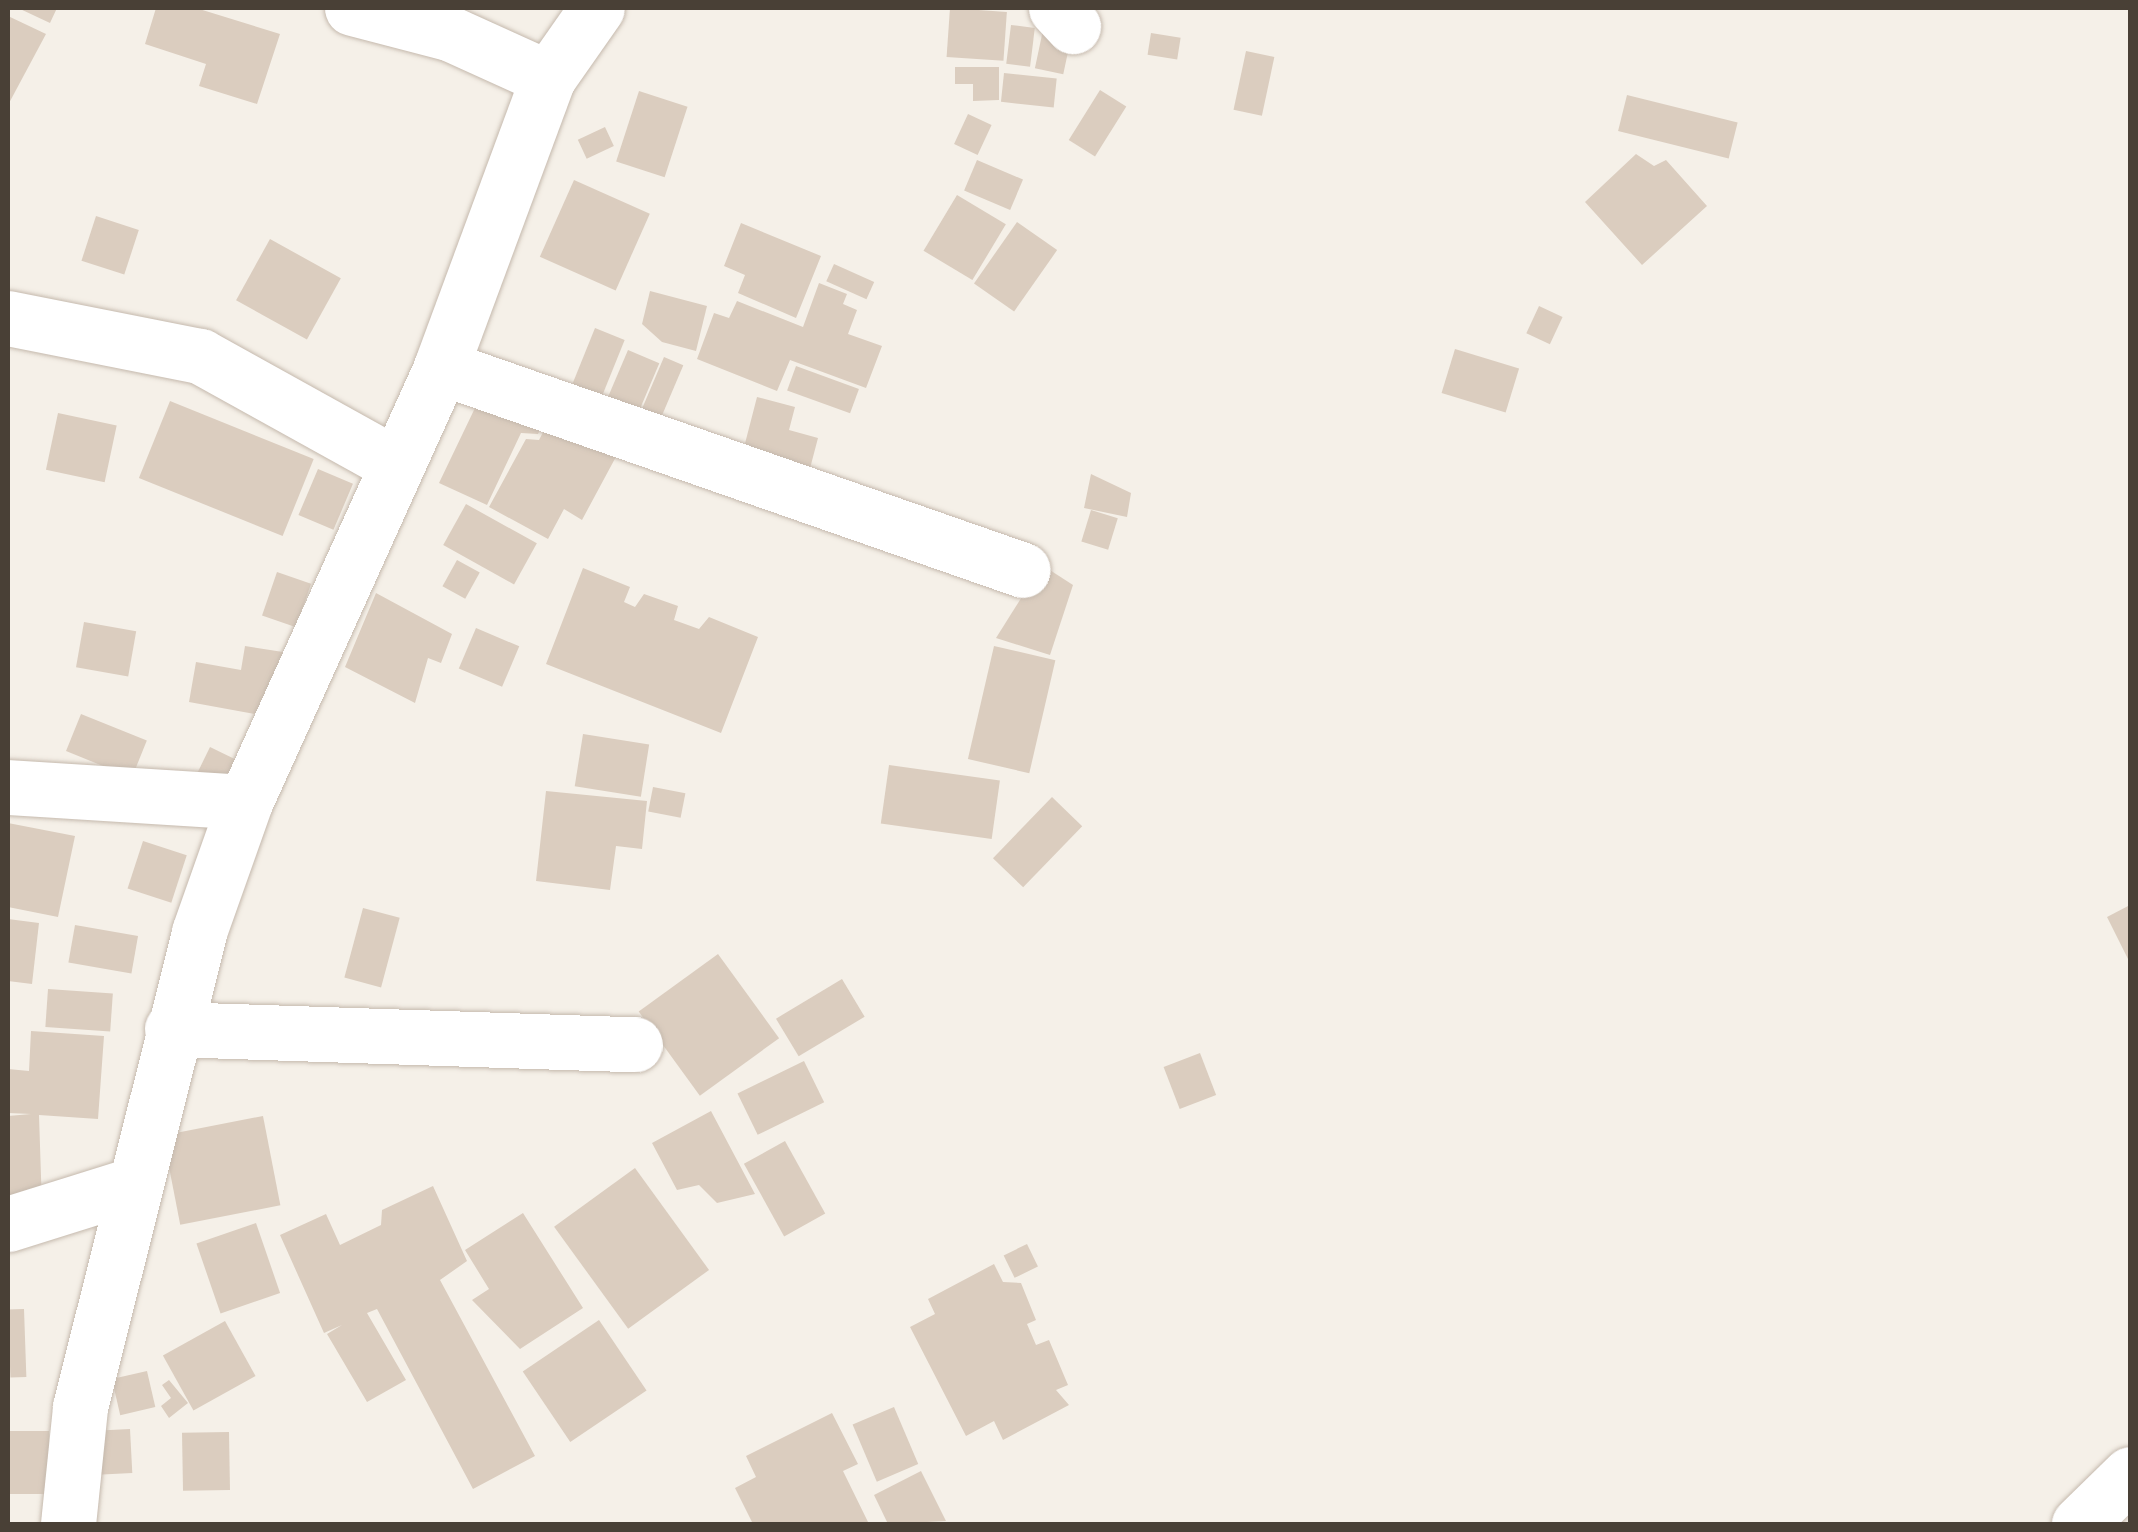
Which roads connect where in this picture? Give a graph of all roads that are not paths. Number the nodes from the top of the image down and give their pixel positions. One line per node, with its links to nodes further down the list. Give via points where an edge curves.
1 (352, 8): 3 (street, via 449,33)
2 (597, 8): 3 (street)
3 (548, 78): 5 (street)
4 (8, 318): 6 (street, via 200,356)
5 (441, 367): 6 (street); 7 (street)
6 (393, 463): 9 (street)
7 (1023, 570)
8 (8, 787): 9 (street)
9 (245, 802): 10 (street)
10 (172, 1029): 11 (street); 12 (street)
11 (634, 1044)
12 (129, 1186): 13 (street); 15 (street, via 80,1407)
13 (8, 1224)
14 (2130, 1474): 16 (street)
15 (68, 1524)
16 (2079, 1524)

